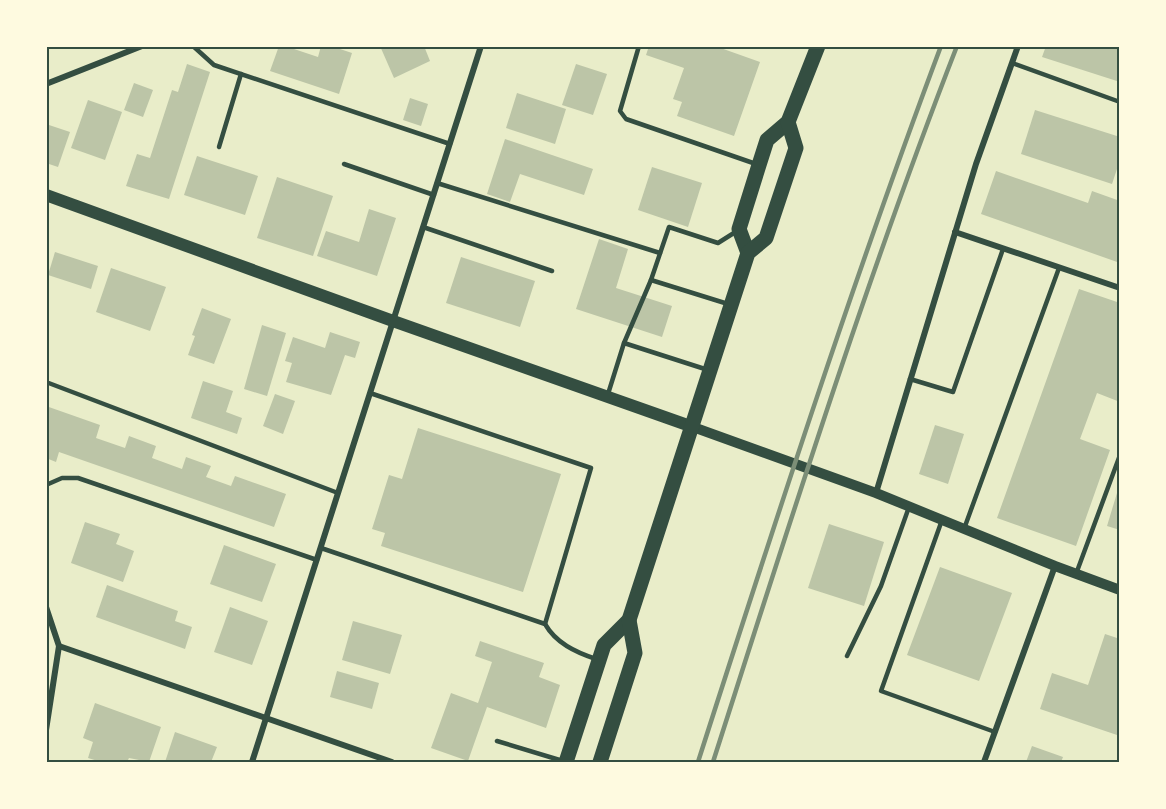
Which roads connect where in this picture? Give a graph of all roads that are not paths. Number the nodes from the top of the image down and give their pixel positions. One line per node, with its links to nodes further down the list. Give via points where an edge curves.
1 (142, 46): 9 (street)
2 (193, 46): 8 (lane, via 214,65)
3 (481, 46): 12 (street)
4 (639, 46): 15 (lane, via 620,111 626,119)
5 (818, 46): 11 (main road)
6 (1018, 46): 7 (street)
7 (1012, 63): 10 (lane); 21 (street)
8 (241, 74): 12 (lane); 13 (lane)
9 (46, 84)
10 (1119, 102)
11 (788, 122): 15 (main road, via 767,140); 24 (main road, via 796,148 766,238)
12 (450, 144): 16 (street)
13 (219, 147)
14 (344, 164): 18 (lane)
15 (759, 165): 20 (main road)
16 (437, 183): 18 (street); 23 (lane)
17 (46, 195): 30 (main road)
18 (434, 195): 19 (street)
19 (423, 227): 26 (lane); 30 (street)
20 (739, 229): 23 (lane, via 717,243 669,227); 24 (main road)
21 (956, 232): 22 (street); 33 (street)
22 (1003, 249): 25 (street); 33 (lane, via 953,392)
23 (660, 253): 27 (lane)
24 (748, 253): 29 (main road)
25 (1059, 267): 28 (street); 44 (lane)
26 (552, 271)
27 (651, 280): 29 (lane); 31 (lane)
28 (1119, 288)
29 (732, 305): 32 (main road)
30 (393, 321): 35 (street); 36 (main road)
31 (624, 343): 32 (lane); 36 (lane)
32 (711, 370): 37 (main road)
33 (910, 379): 41 (street)
34 (46, 382): 40 (lane)
35 (370, 393): 40 (street); 52 (lane, via 591,468)
36 (607, 397): 37 (main road)
37 (693, 427): 41 (street); 51 (main road)
38 (1119, 455): 48 (lane)
39 (46, 485): 46 (lane, via 62,478 78,478)
40 (338, 493): 45 (street)
41 (876, 493): 42 (street)
42 (909, 507): 43 (street); 54 (lane, via 881,586)
43 (942, 520): 44 (street); 58 (lane, via 881,691)
44 (964, 530): 47 (street)
45 (321, 548): 46 (street); 52 (lane)
46 (317, 560): 56 (street)
47 (1055, 566): 48 (street); 58 (street)
48 (1076, 574): 49 (street)
49 (1119, 590)
50 (46, 607): 53 (street)
51 (629, 620): 55 (main road, via 604,645); 63 (main road, via 636,653)
52 (544, 624): 55 (lane, via 563,644)
53 (59, 646): 56 (street); 57 (street)
54 (847, 656)
55 (599, 659): 62 (main road)
56 (266, 717): 60 (street); 61 (street)
57 (46, 730)
58 (995, 732): 64 (street)
59 (497, 741): 62 (lane)
60 (252, 762)
61 (392, 762)
62 (566, 762)
63 (600, 762)
64 (984, 762)

